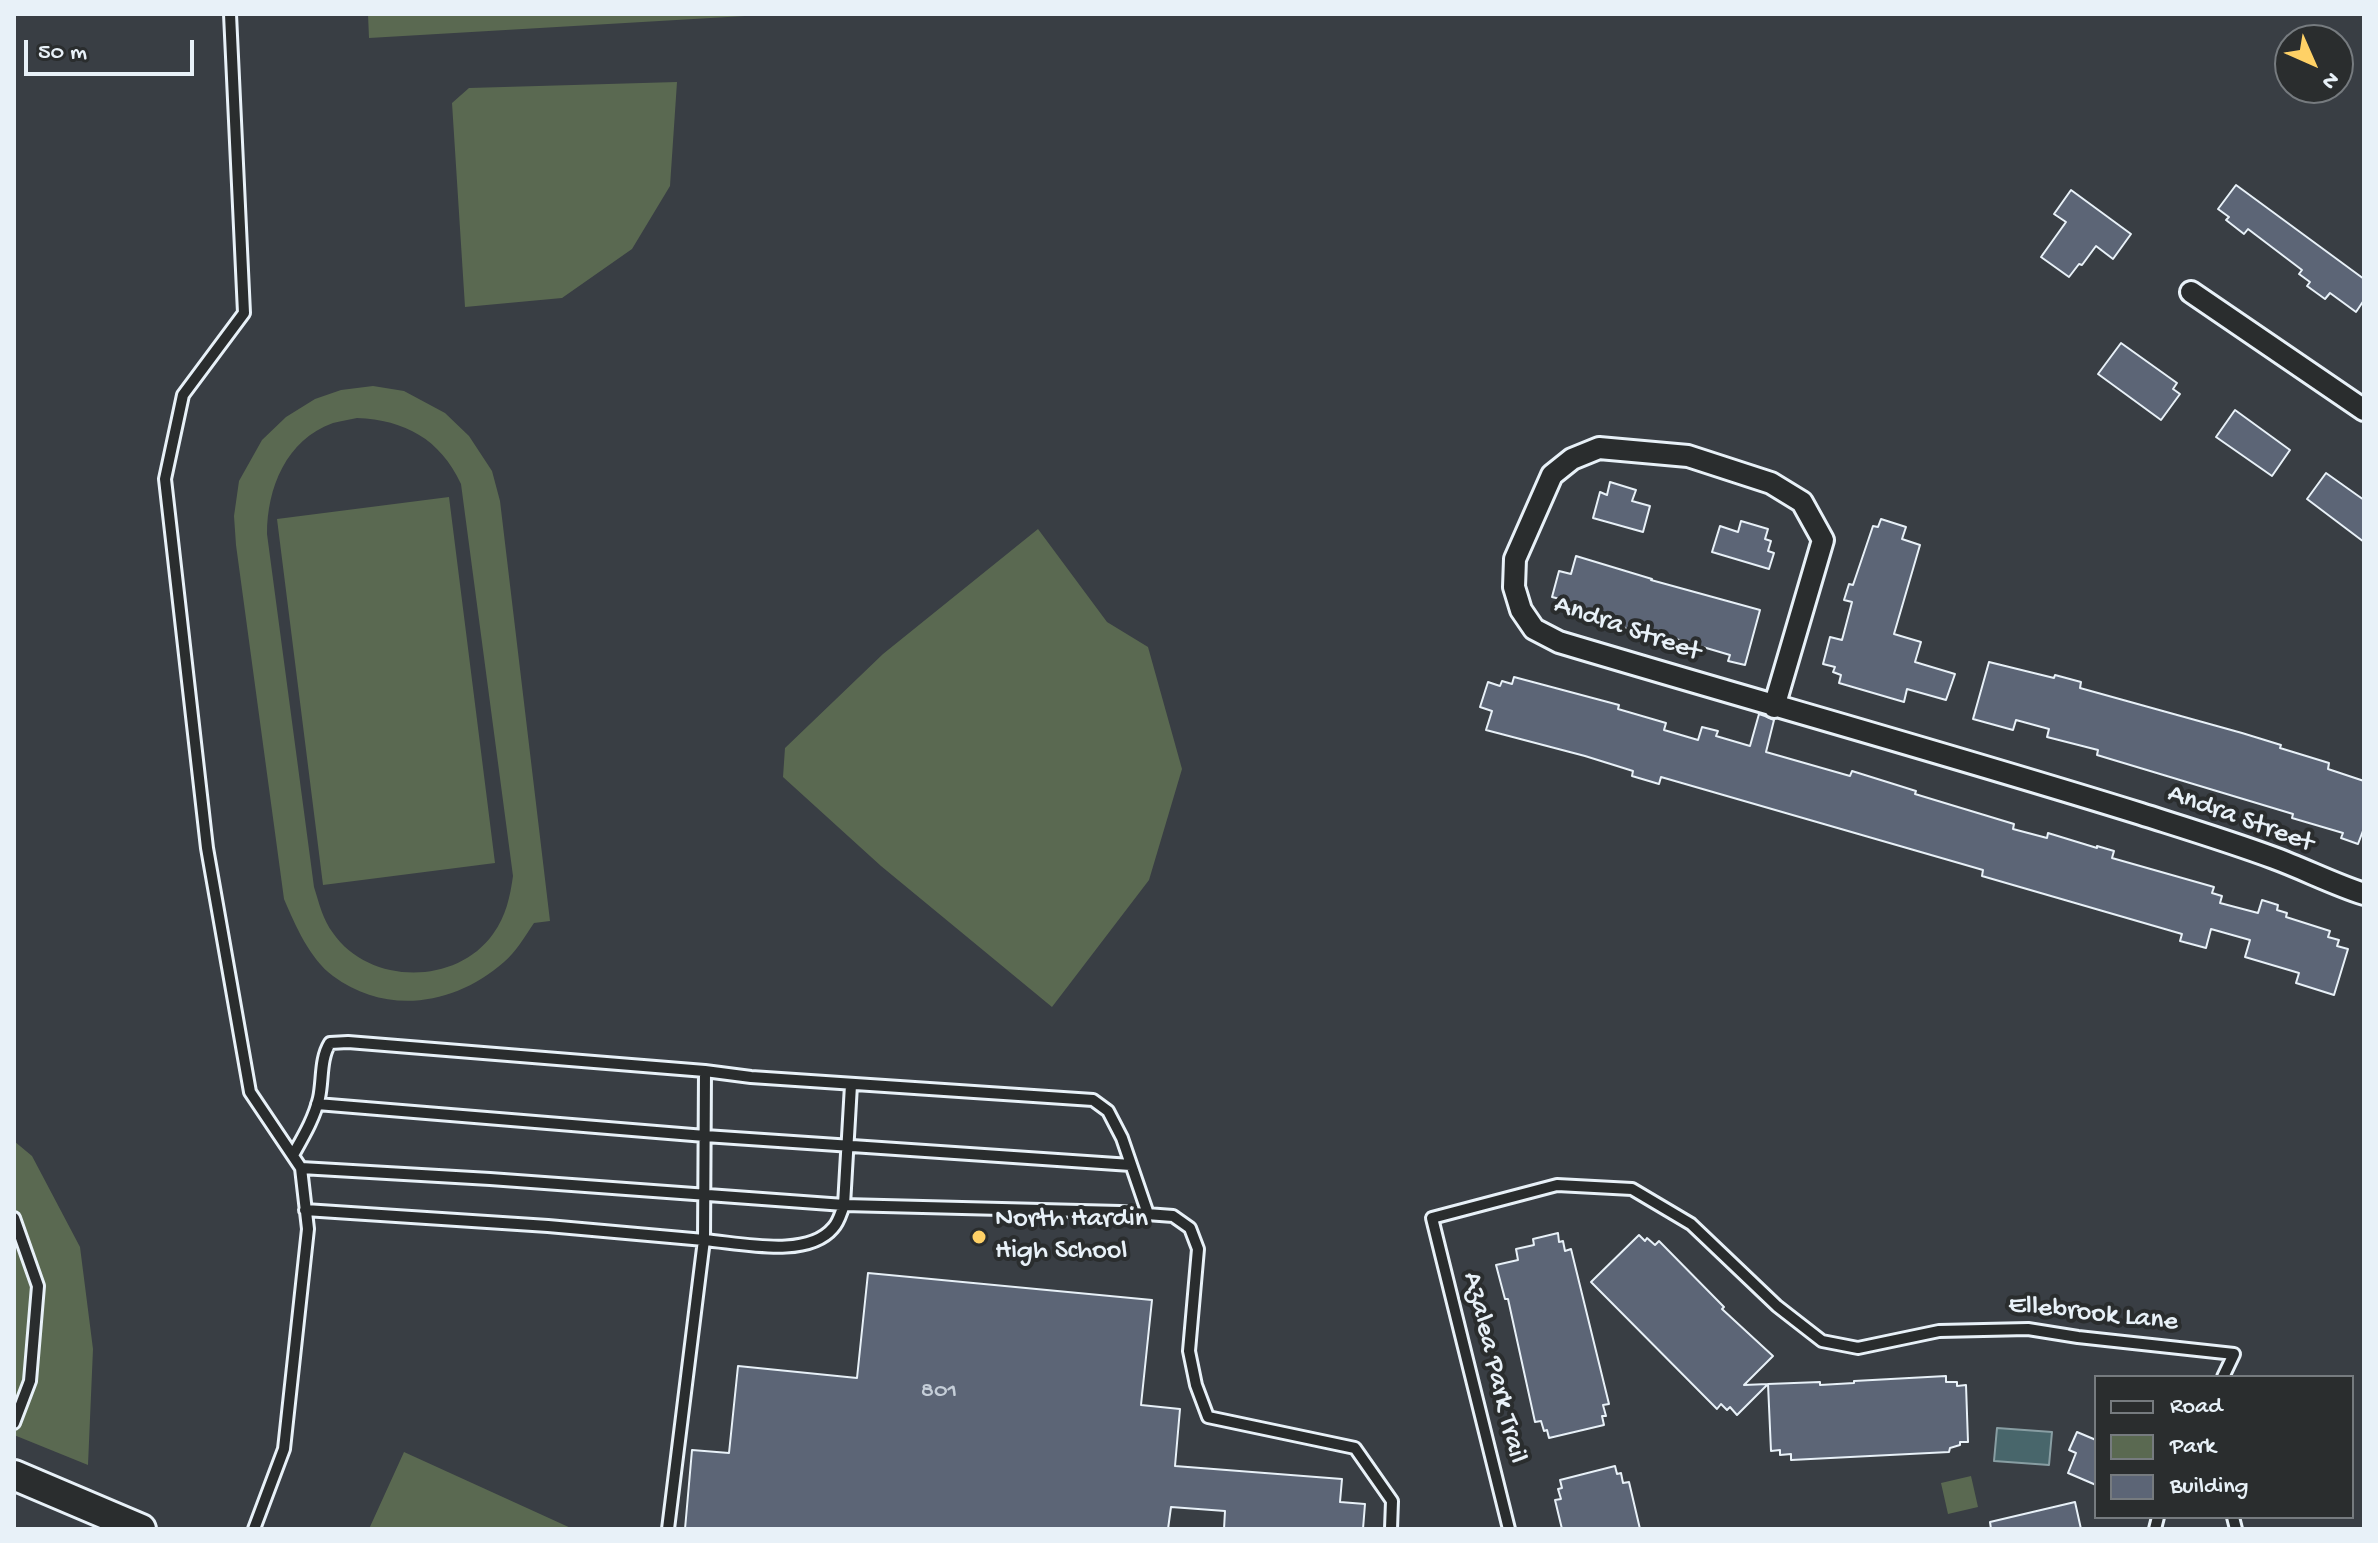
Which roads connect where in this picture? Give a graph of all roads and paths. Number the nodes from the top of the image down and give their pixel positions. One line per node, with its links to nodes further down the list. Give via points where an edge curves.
1 (230, 14): 11 (lane, via 244,313 183,395 165,479 207,848 250,1092)
2 (2191, 292): 3 (street)
3 (2364, 410)
4 (1774, 707): 4 (street, Andra Street, via 1823,540 1802,502 1771,483 1688,456 1599,448 1552,475 1515,559 1514,587 1534,629 1559,642); 5 (street, Andra Street, via 2130,811 2275,858)
5 (2364, 894)
6 (705, 1071): 7 (lane); 8 (lane, via 330,1043); 9 (lane)
7 (851, 1085): 10 (lane); 12 (lane, via 1093,1100 1108,1111)
8 (317, 1104): 9 (lane); 11 (lane)
9 (705, 1136): 10 (lane); 14 (lane)
10 (846, 1146): 12 (lane); 15 (lane)
11 (293, 1155): 13 (lane)
12 (1131, 1165): 17 (lane)
13 (301, 1168): 14 (lane); 16 (lane)
14 (704, 1194): 15 (lane); 20 (lane)
15 (844, 1205): 17 (lane); 20 (lane, via 835,1226 808,1244)
16 (305, 1210): 20 (lane); 25 (lane, via 308,1229 284,1449)
17 (1148, 1214): 27 (lane, via 1173,1216 1190,1228 1198,1249 1189,1351 1208,1417 1355,1448 1392,1501)
18 (14, 1218): 22 (lane, via 38,1286 30,1381)
19 (1432, 1218): 21 (lane, Ellebrook Lane, via 1557,1185 1632,1189 1691,1224 1822,1341 1858,1348 1939,1331 2028,1329 2234,1354); 28 (lane, Azalea Park Trail)
20 (704, 1240): 26 (lane)
21 (2224, 1375)
22 (14, 1423)
23 (14, 1475): 24 (main road)
24 (141, 1529)
25 (254, 1529)
26 (668, 1529)
27 (1391, 1529)
28 (1509, 1529)

